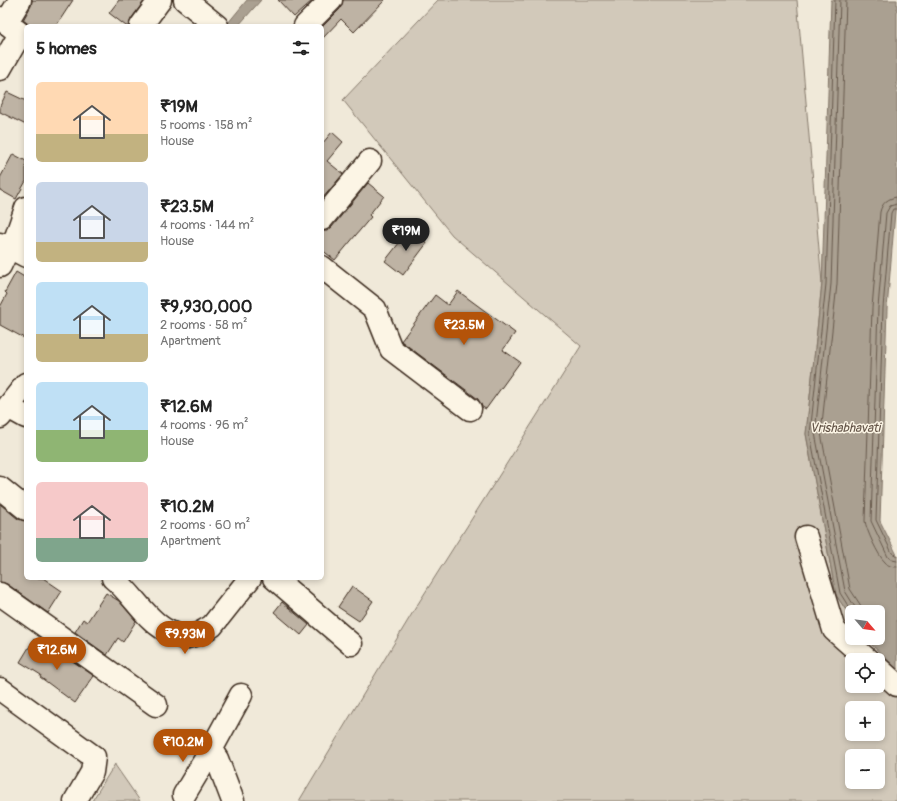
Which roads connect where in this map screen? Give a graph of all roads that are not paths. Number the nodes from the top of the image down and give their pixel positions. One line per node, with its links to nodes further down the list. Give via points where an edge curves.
1 (20, 0): 8 (street)
2 (160, 0): 5 (street)
3 (185, 0): 6 (street)
4 (331, 0): 7 (street)
5 (142, 24)
6 (215, 24)
7 (307, 24)
8 (13, 28): 9 (street)
9 (0, 69)
10 (370, 161): 12 (street)
11 (24, 214): 13 (street)
12 (324, 218)
13 (9, 253)
14 (329, 273): 16 (street, via 376,308 391,349)
15 (24, 388): 17 (street)
16 (470, 409)
17 (11, 414)
18 (0, 488): 19 (street)
19 (24, 507)
20 (806, 537): 26 (street, via 834,630)
21 (116, 580): 22 (street, via 159,625 184,638 212,626)
22 (248, 580)
23 (276, 580): 25 (street)
24 (0, 594): 31 (street)
25 (351, 644)
26 (860, 653)
27 (885, 674): 28 (street)
28 (897, 685)
29 (0, 689): 34 (street, via 94,757 92,772)
30 (241, 695): 32 (street)
31 (156, 705)
32 (211, 750): 33 (street); 35 (street)
33 (184, 795)
34 (75, 801)
35 (233, 801)

